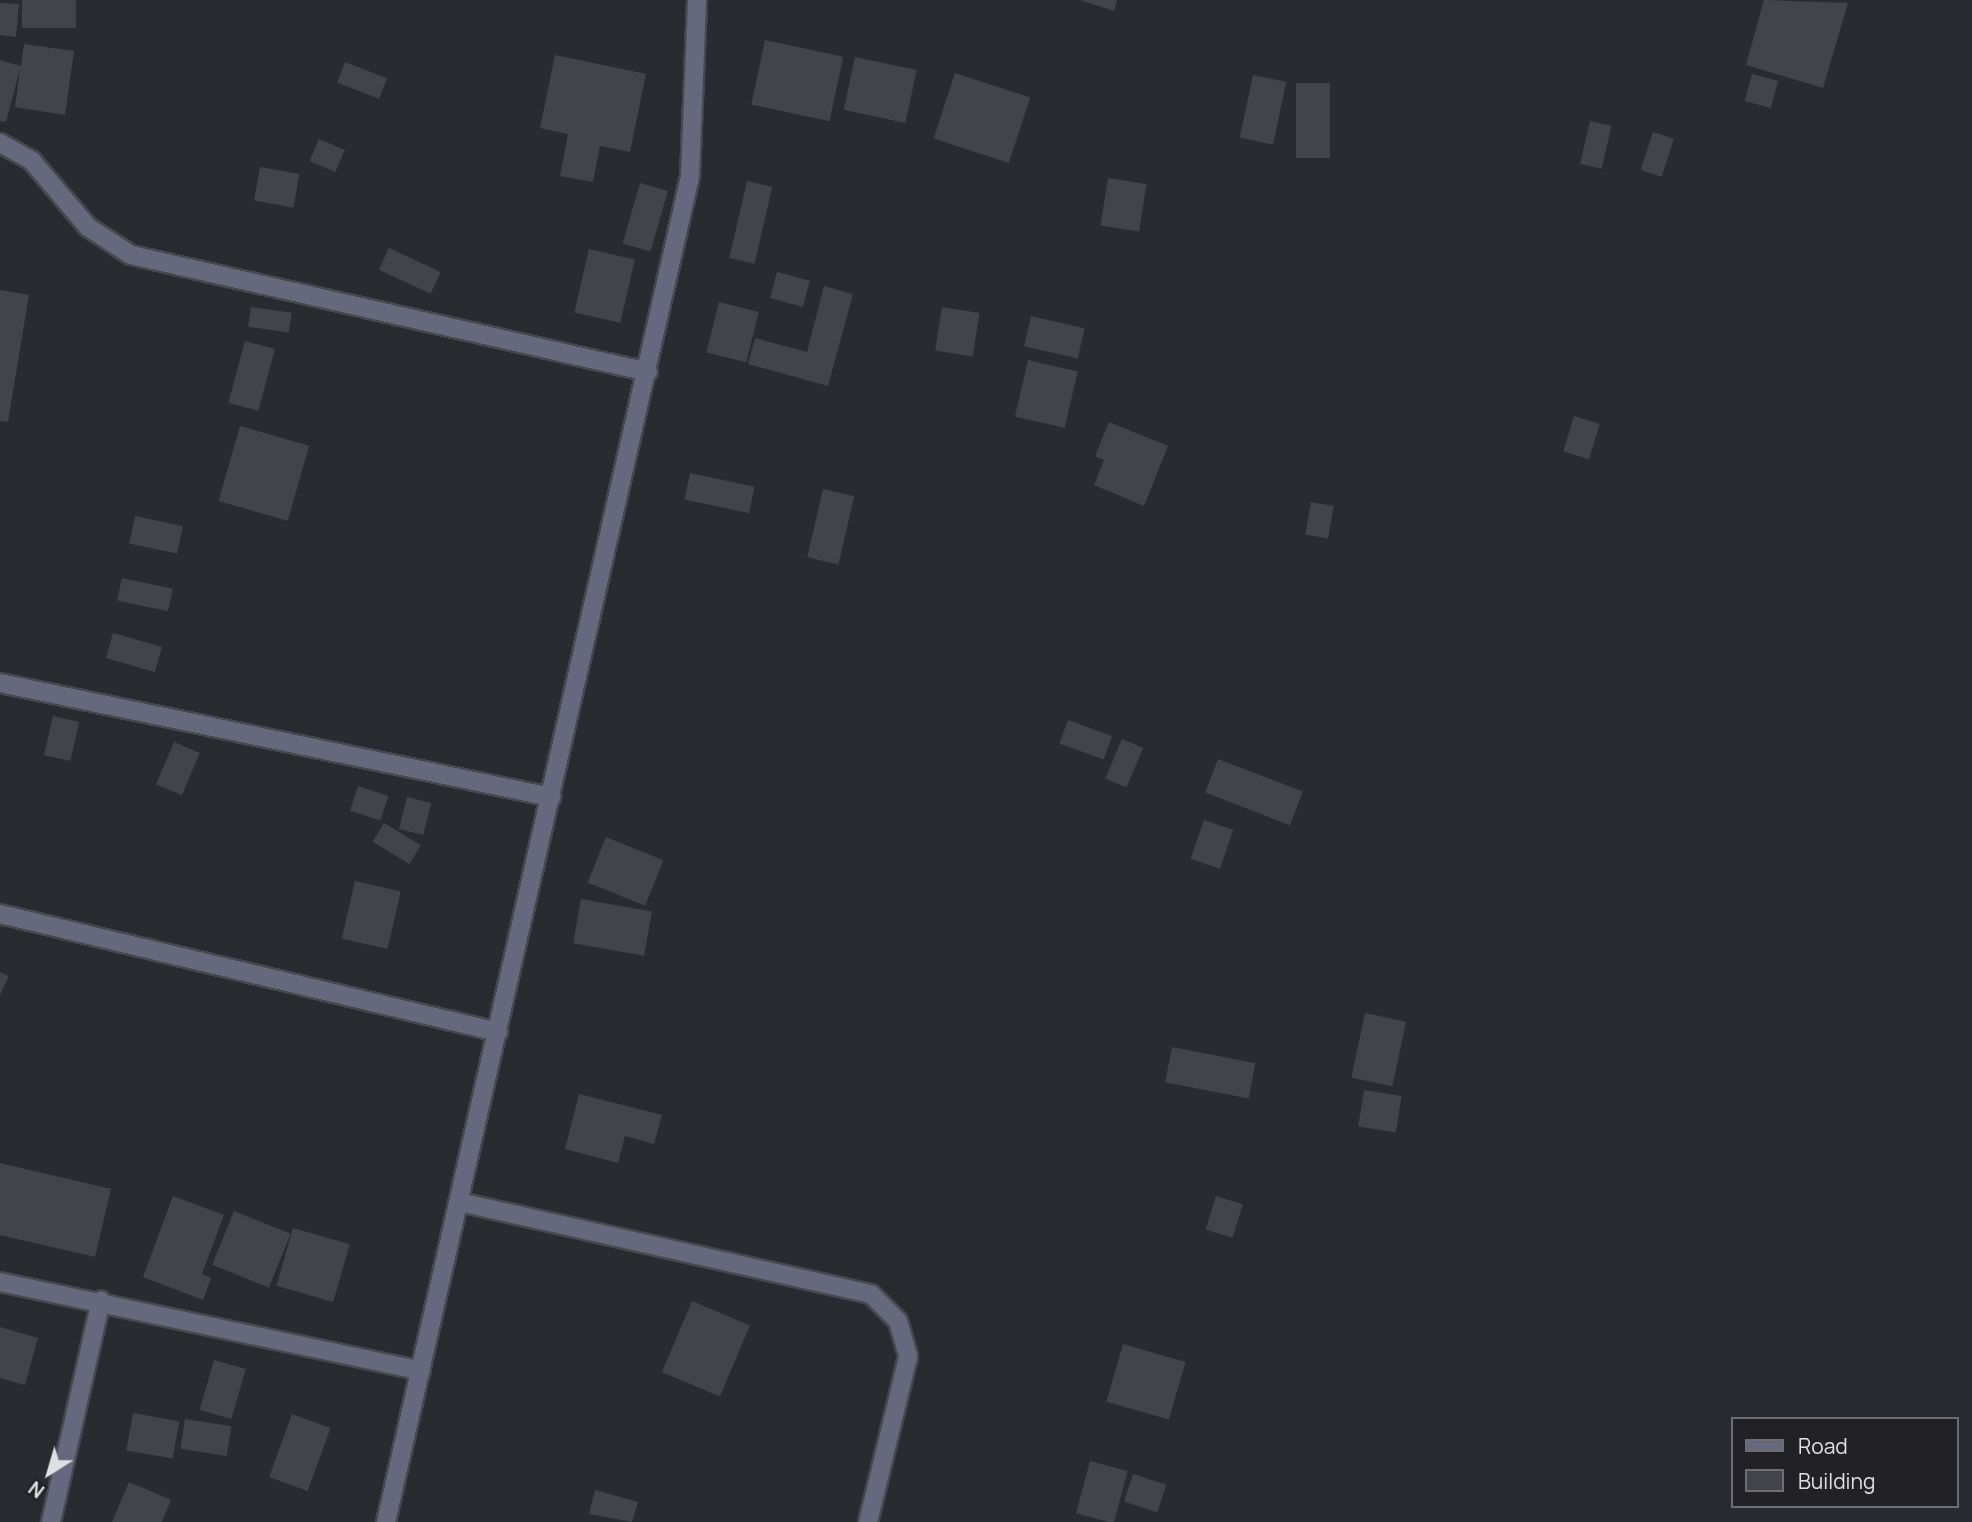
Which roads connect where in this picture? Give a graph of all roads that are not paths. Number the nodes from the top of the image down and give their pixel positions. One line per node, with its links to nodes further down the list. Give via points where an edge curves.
1 (697, 0): 3 (street, via 690,176)
2 (0, 143): 3 (street, via 32,161 88,227 131,255)
3 (648, 372): 5 (street)
4 (0, 683): 5 (street)
5 (551, 797): 7 (street)
6 (0, 914): 7 (street)
7 (498, 1032): 8 (street)
8 (460, 1202): 11 (street); 14 (street, via 871,1294 898,1321 908,1357)
9 (0, 1282): 10 (street)
10 (101, 1301): 11 (street); 12 (street)
11 (421, 1371): 13 (street)
12 (51, 1522)
13 (386, 1522)
14 (868, 1522)

